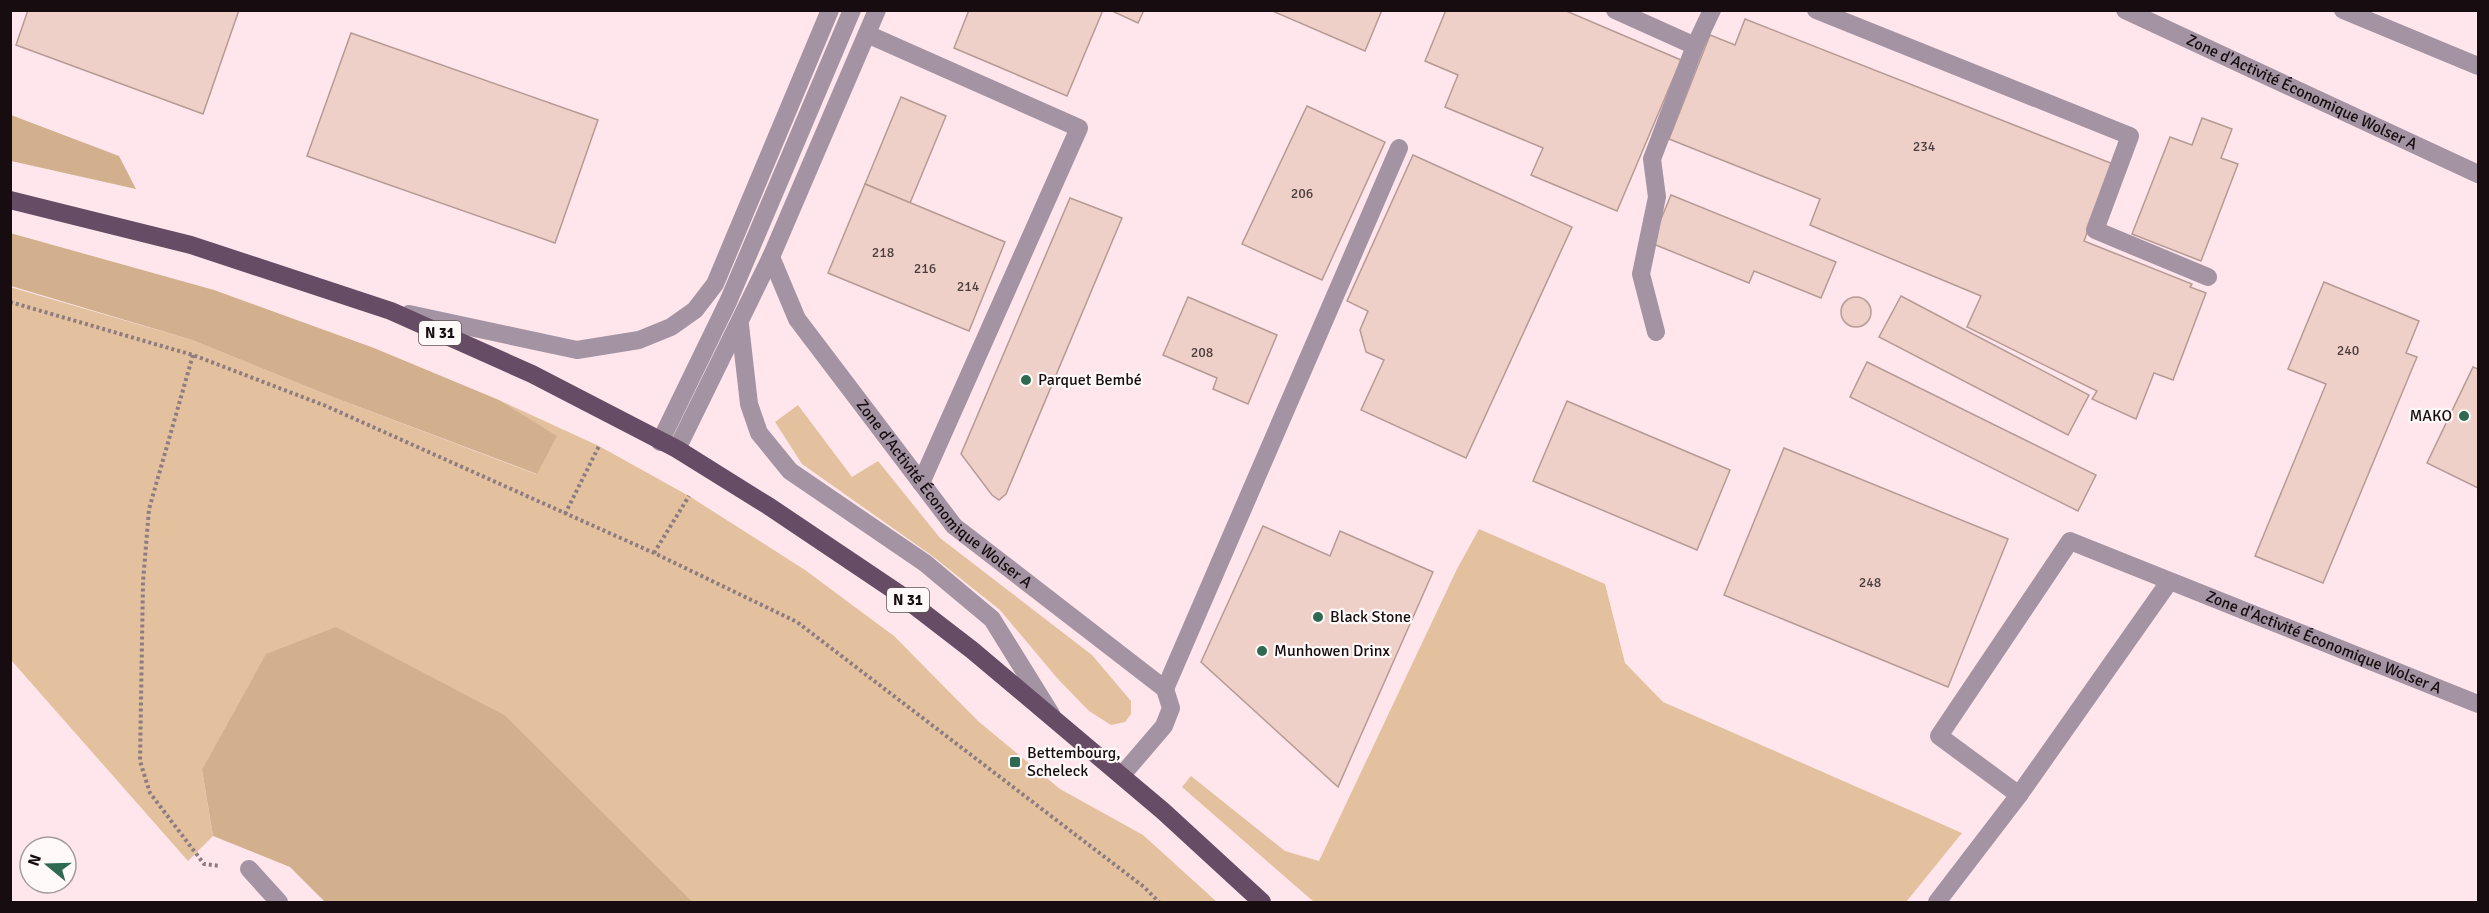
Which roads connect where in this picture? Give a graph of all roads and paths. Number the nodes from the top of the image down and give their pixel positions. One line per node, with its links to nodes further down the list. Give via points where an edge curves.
1 (830, 10): 18 (street, via 715,284 695,310 671,327 639,340 577,350)
2 (852, 10): 22 (street)
3 (877, 10): 9 (street)
4 (1615, 10): 10 (street)
5 (1712, 10): 10 (street)
6 (1816, 10): 16 (street, via 2130,136 2095,230)
7 (2125, 10): 13 (street, Zone d'Activité Économique Wolser A)
8 (2343, 10): 11 (street)
9 (867, 34): 15 (street); 24 (street, via 1079,128)
10 (1695, 46): 20 (street, via 1652,159 1656,197 1641,274)
11 (2478, 66)
12 (1399, 148): 29 (street)
13 (2478, 174)
14 (10, 200): 18 (main road, N 31, via 191,245)
15 (771, 257): 19 (street); 24 (street, Zone d'Activité Économique Wolser A, via 796,318)
16 (2208, 277)
17 (10, 302): 21 (path)
18 (391, 311): 22 (main road, N 31, via 532,374)
19 (740, 325): 22 (street); 31 (street, via 749,404 759,433 790,471 925,563 992,619)
20 (1656, 332)
21 (193, 355): 26 (path, via 326,406); 34 (path, via 149,509 143,582 140,761 150,793 204,864)
22 (669, 446): 31 (main road, N 31, via 770,507 898,593)
23 (599, 447): 26 (path)
24 (921, 483): 29 (street, Zone d'Activité Économique Wolser A, via 954,526)
25 (689, 496): 27 (path)
26 (565, 514): 27 (path)
27 (654, 553): 36 (path, via 797,622 1144,887)
28 (2169, 582): 30 (street, Zone d'Activité Économique Wolser A); 33 (street); 33 (street, Zone d'Activité Économique Wolser A, via 2070,541 1939,736)
29 (1165, 689): 32 (street, via 1171,708 1164,726)
30 (2478, 704)
31 (1052, 716): 32 (main road, N 31)
32 (1122, 775): 37 (main road, N 31)
33 (2019, 795): 38 (street)
34 (249, 869): 35 (street)
35 (279, 903)
36 (1159, 903)
37 (1262, 903)
38 (1937, 903)

